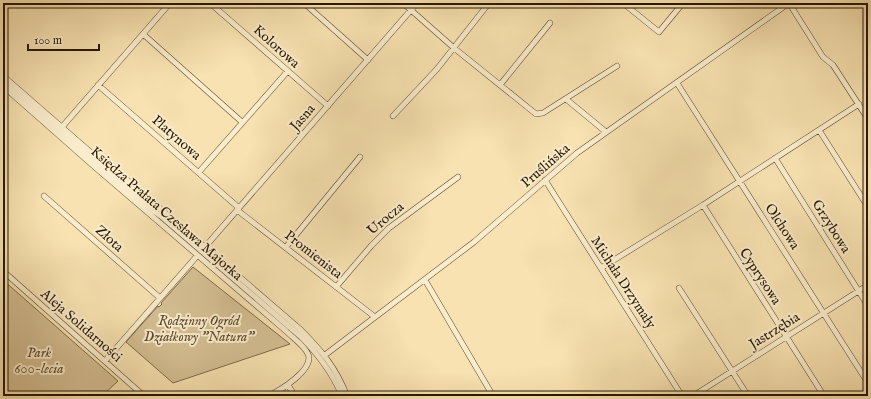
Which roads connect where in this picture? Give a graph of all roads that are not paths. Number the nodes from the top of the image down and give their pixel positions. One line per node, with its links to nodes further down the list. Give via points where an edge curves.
1 (170, 3): 13 (street)
2 (210, 3): 17 (street, Kolorowa)
3 (304, 3): 15 (street)
4 (403, 3): 11 (street)
5 (417, 3): 11 (street, Jasna)
6 (489, 3): 14 (street)
7 (623, 3): 8 (street, via 659,32)
8 (683, 3)
9 (789, 3): 10 (street, Pruślińska); 25 (street, via 823,57 833,65)
10 (781, 5): 20 (street, Pruślińska)
11 (411, 10): 14 (street); 15 (street, Jasna)
12 (550, 23): 22 (street)
13 (143, 34): 21 (street); 29 (street)
14 (454, 48): 22 (street); 27 (street, via 428,80)
15 (368, 60): 26 (street, Jasna)
16 (617, 66): 24 (street)
17 (287, 72): 26 (street, Kolorowa); 29 (street)
18 (3, 76): 30 (street, Księdza Prałata Czesława Majorka)
19 (3, 82): 44 (street, Księdza Prałata Czesława Majorka)
20 (677, 83): 32 (street, Pruślińska); 39 (street, Olchowa)
21 (98, 85): 30 (street); 36 (street, Platynowa)
22 (500, 85): 24 (street, via 536,114 543,113)
23 (3, 86): 47 (street, Księdza Prałata Czesława Majorka)
24 (566, 99): 32 (street)
25 (859, 104): 28 (street); 31 (street)
26 (328, 106): 43 (street, Jasna)
27 (393, 116)
28 (868, 119)
29 (242, 122): 36 (street)
30 (62, 127): 35 (street, Księdza Prałata Czesława Majorka)
31 (819, 130): 34 (street); 42 (street)
32 (606, 132): 38 (street, Pruślińska)
33 (360, 157): 46 (street)
34 (775, 158): 39 (street); 54 (street, Grzybowa)
35 (102, 162): 44 (street, Księdza Prałata Czesława Majorka); 45 (street, Księdza Prałata Czesława Majorka, via 126,179)
36 (199, 172): 43 (street, Platynowa)
37 (458, 177): 52 (street, Urocza, via 389,228)
38 (545, 180): 48 (street, Michała Drzymały); 50 (street, Pruślińska)
39 (740, 181): 41 (street); 57 (street, Olchowa)
40 (44, 196): 55 (street, Złota)
41 (703, 205): 48 (street); 59 (street, Cyprysowa)
42 (868, 208)
43 (238, 209): 45 (street, Jasna); 46 (street, Promienista)
44 (162, 218): 68 (street, Księdza Prałata Czesława Majorka, via 294,331 318,355)
45 (205, 247): 60 (street, Księdza Prałata Czesława Majorka, via 301,330)
46 (286, 247): 52 (street, Promienista)
47 (197, 256): 55 (street); 64 (street, Księdza Prałata Czesława Majorka, via 308,353 309,362 306,368)
48 (601, 268): 71 (street, Michała Drzymały)
49 (3, 271): 61 (street, Aleja Solidarności)
50 (425, 280): 58 (street, Pruślińska); 70 (street)
51 (868, 285): 54 (street, Jastrzębia)
52 (336, 287): 58 (street, Promienista)
53 (679, 288): 62 (street)
54 (858, 291): 56 (street, Grzybowa); 57 (street, Jastrzębia)
55 (160, 298): 61 (street)
56 (868, 306)
57 (825, 313): 59 (street, Jastrzębia); 63 (street, Olchowa)
58 (375, 317): 60 (street, Pruślińska)
59 (785, 336): 62 (street, Jastrzębia); 74 (street, Cyprysowa)
60 (325, 355): 69 (street, Księdza Prałata Czesława Majorka)
61 (105, 361): 65 (street, Aleja Solidarności)
62 (732, 371): 72 (street, Jastrzębia); 73 (street)
63 (868, 383)
64 (288, 385): 66 (street); 67 (street)
65 (144, 396)
66 (267, 396)
67 (295, 396)
68 (342, 396)
69 (347, 396)
70 (493, 396)
71 (682, 396)
72 (693, 396)
73 (748, 396)
74 (824, 396)

